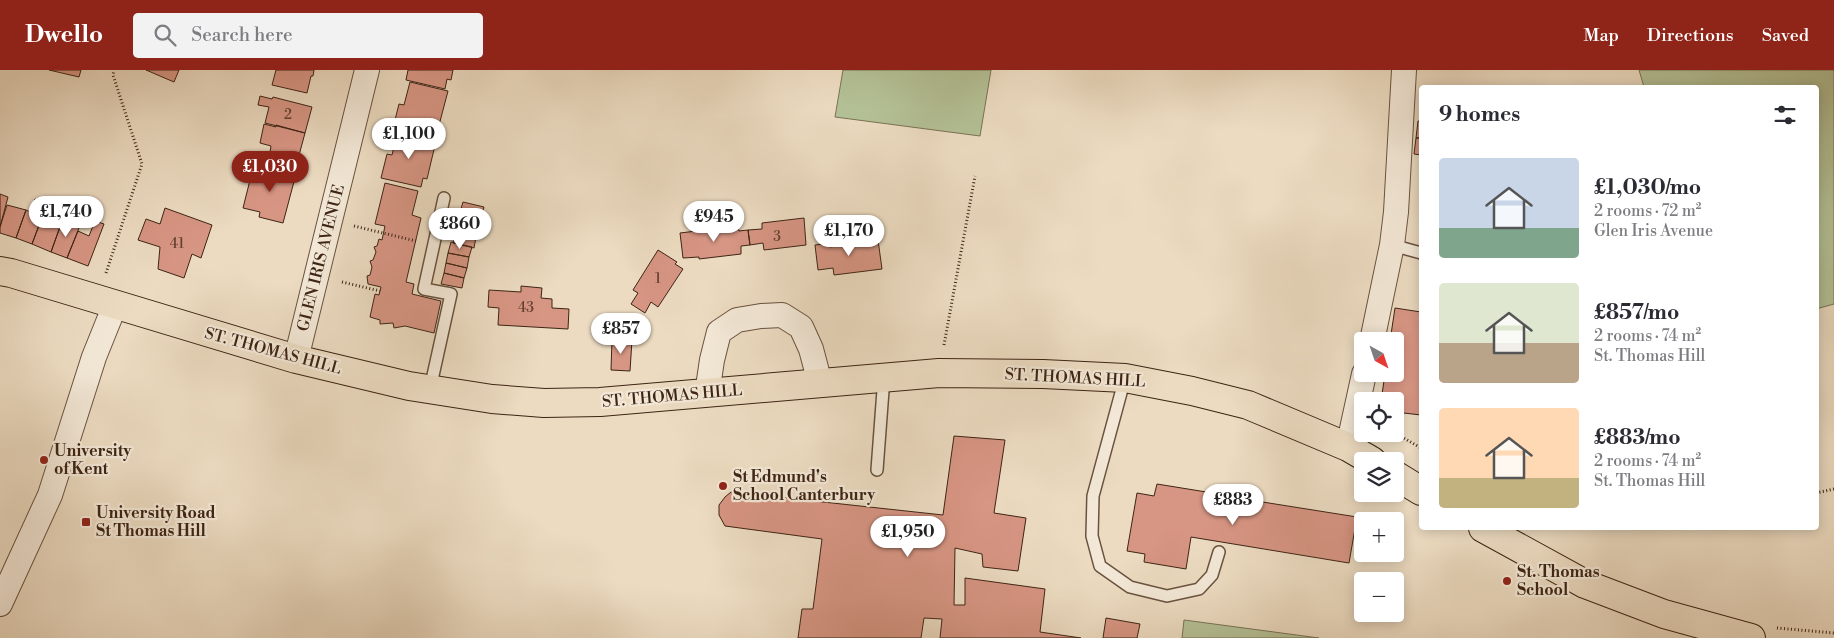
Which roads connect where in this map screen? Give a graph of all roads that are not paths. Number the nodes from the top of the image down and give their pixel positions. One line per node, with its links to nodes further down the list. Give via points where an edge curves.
1 (367, 70): 9 (street, GLEN IRIS AVENUE)
2 (1404, 70): 4 (street)
3 (444, 198): 14 (lane, via 424,288 451,294)
4 (1392, 246): 5 (lane); 8 (street)
5 (1419, 253)
6 (0, 271): 7 (main road, ST. THOMAS HILL)
7 (106, 302): 9 (main road, ST. THOMAS HILL); 23 (street, via 94,357 50,495)
8 (1374, 332)
9 (296, 360): 14 (main road, ST. THOMAS HILL)
10 (884, 377): 11 (main road, ST. THOMAS HILL, via 939,373); 13 (main road, ST. THOMAS HILL); 18 (lane)
11 (1125, 378): 16 (main road, ST. THOMAS HILL, via 1248,405); 22 (lane, via 1093,496 1092,536 1100,566 1130,587 1167,596 1199,589 1212,575)
12 (1362, 382): 16 (street)
13 (820, 383): 15 (main road, ST. THOMAS HILL); 15 (street, via 801,326 782,315 761,316 737,320 719,332)
14 (430, 389): 15 (main road, ST. THOMAS HILL, via 544,403)
15 (707, 394)
16 (1348, 447): 17 (main road, ST. THOMAS HILL)
17 (1357, 452)
18 (877, 470)
19 (1404, 481): 20 (main road)
20 (1419, 490)
21 (1487, 530): 24 (main road, via 1585,584 1664,614)
22 (1219, 552)
23 (0, 604)
24 (1751, 638)

